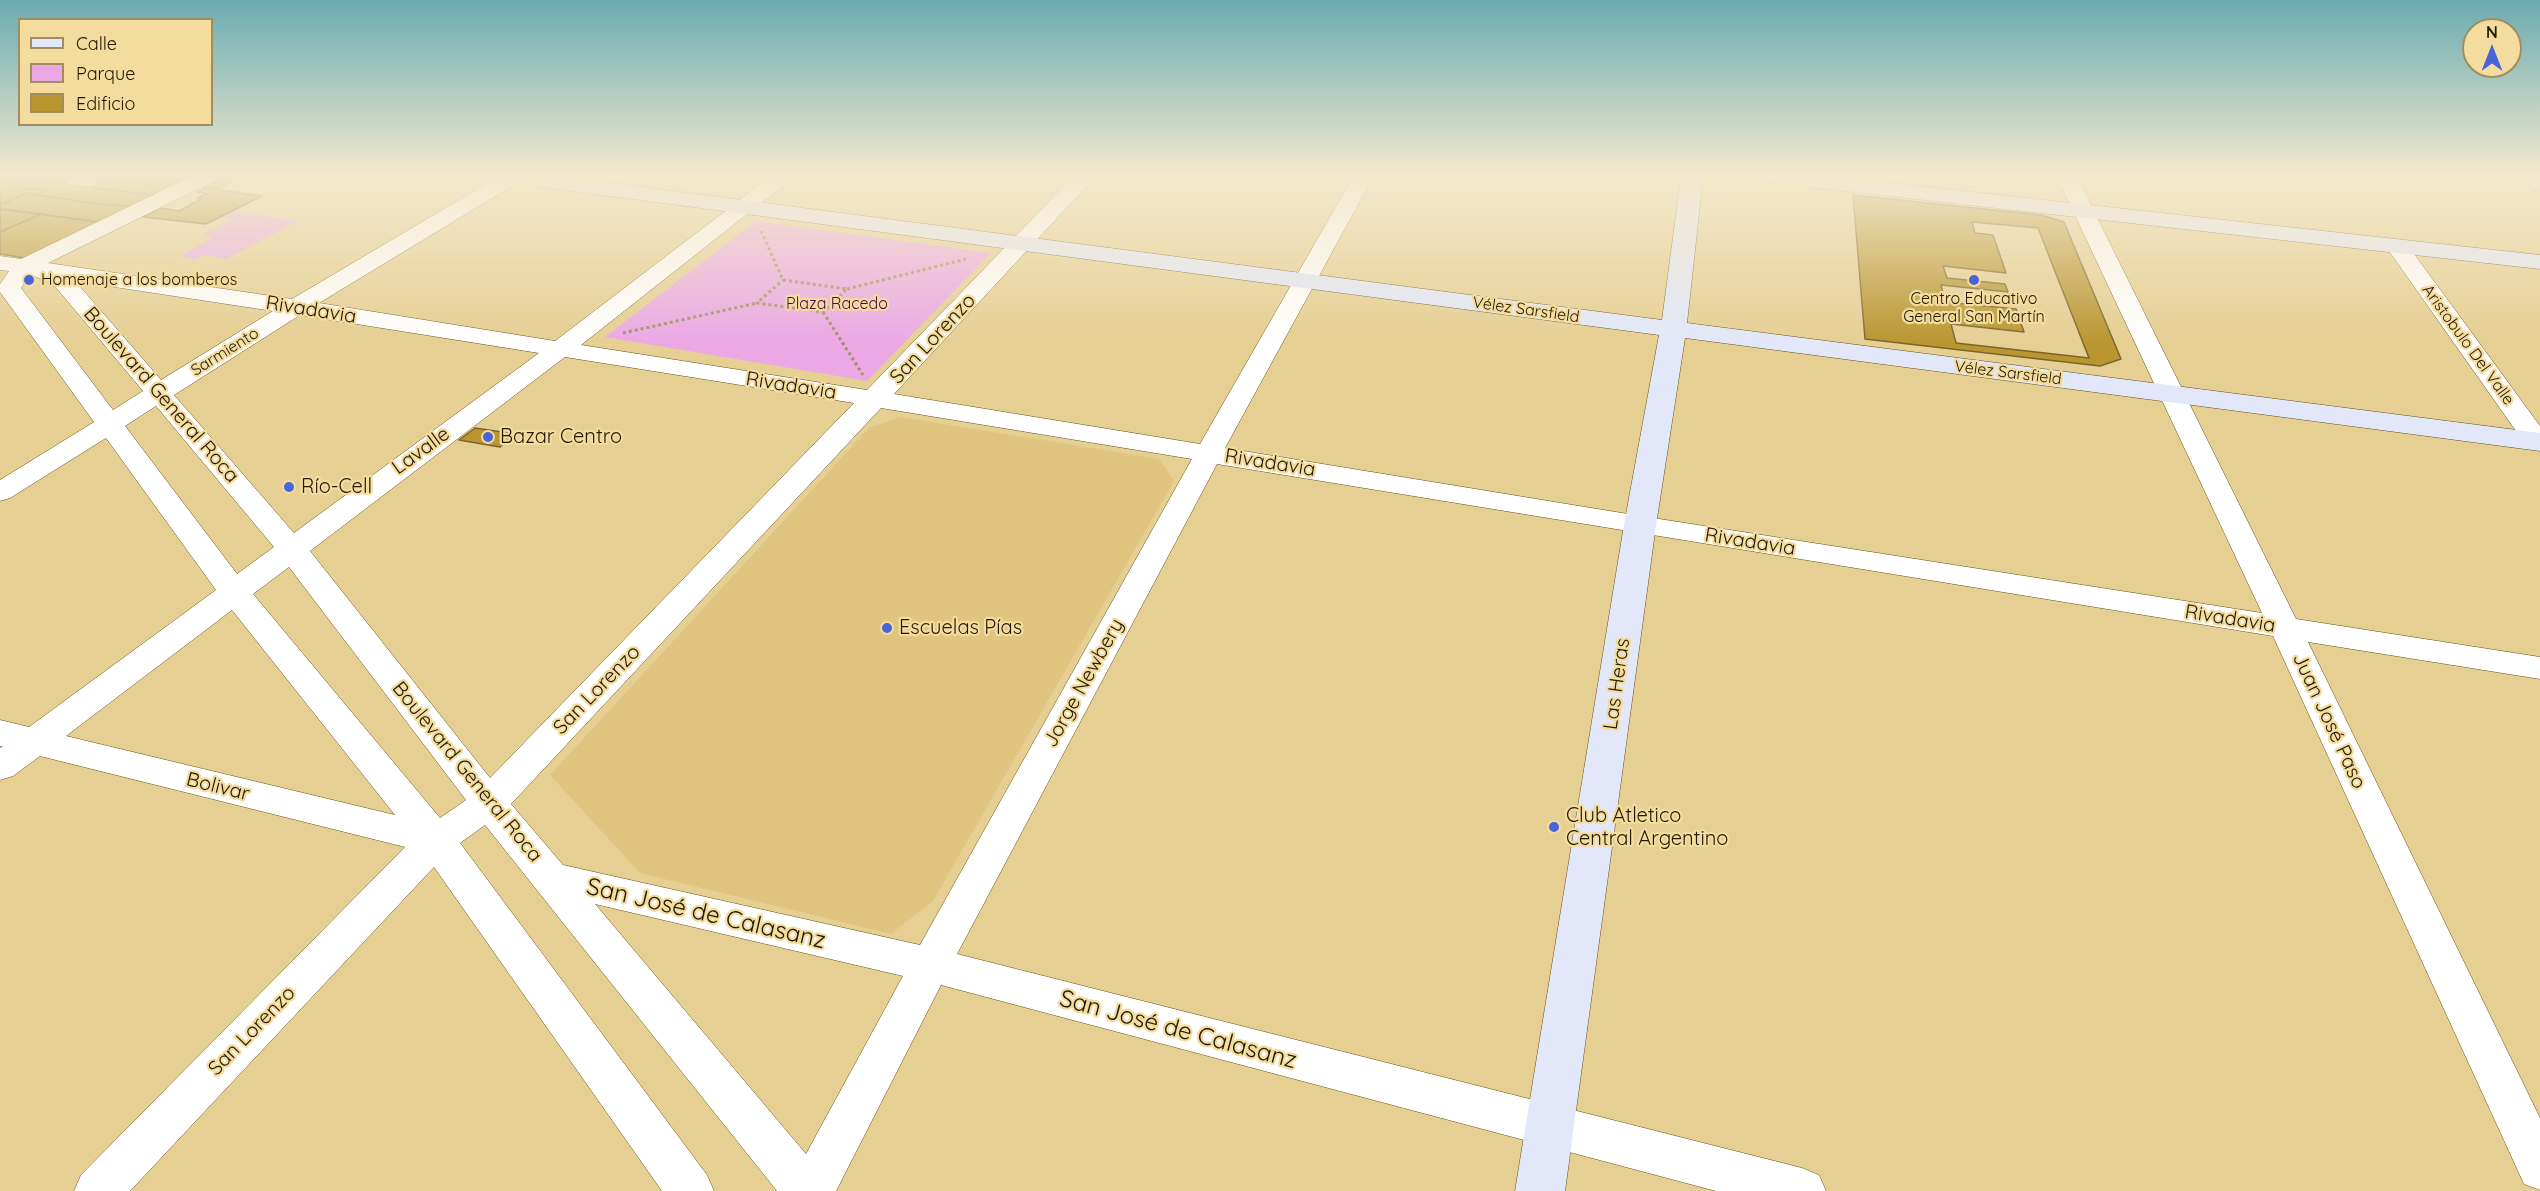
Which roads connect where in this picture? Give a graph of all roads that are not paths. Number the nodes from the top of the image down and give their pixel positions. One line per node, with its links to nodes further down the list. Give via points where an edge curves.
1 (88, 233): 13 (street)
2 (421, 233): 15 (street, Sarmiento)
3 (712, 233): 17 (street, Lavalle)
4 (937, 233): 10 (main road, Vélez Sarsfield)
5 (1033, 233): 10 (street, San Lorenzo)
6 (1333, 233): 14 (street, Jorge Newbery)
7 (1685, 233): 16 (main road, Las Heras)
8 (2093, 233): 19 (street, Juan José Paso)
9 (2260, 233): 11 (main road)
10 (1022, 244): 14 (main road, Vélez Sarsfield); 20 (street, San Lorenzo)
11 (2398, 248): 12 (main road); 22 (street, Aristobulo Del Valle)
12 (2540, 262)
13 (8, 270): 15 (street, Rivadavia); 18 (street, Boulevard General Roca, via 62,280); 21 (street, via 9,288)
14 (1306, 281): 16 (main road, Vélez Sarsfield); 23 (street, Jorge Newbery)
15 (296, 307): 17 (street, Rivadavia); 18 (street, Sarmiento)
16 (1673, 330): 19 (main road, Vélez Sarsfield); 25 (main road, Las Heras)
17 (559, 350): 20 (street, Rivadavia); 26 (street, Lavalle)
18 (159, 393): 21 (street, Sarmiento); 26 (street, Boulevard General Roca)
19 (2171, 394): 22 (main road, Vélez Sarsfield); 28 (street, Juan José Paso)
20 (876, 399): 23 (street, Rivadavia); 32 (street, San Lorenzo)
21 (107, 425): 24 (street, Sarmiento); 27 (street)
22 (2539, 442)
23 (1209, 453): 25 (street, Rivadavia); 35 (street, Jorge Newbery)
24 (0, 492)
25 (1641, 525): 28 (street, Rivadavia); 36 (main road, Las Heras)
26 (291, 548): 27 (street, Lavalle); 32 (street, Boulevard General Roca)
27 (233, 591): 30 (street, Lavalle); 33 (street)
28 (2284, 628): 29 (street, Rivadavia); 37 (street, Juan José Paso)
29 (2540, 668)
30 (17, 737): 31 (street, Lavalle); 33 (street, Bolivar)
31 (0, 767)
32 (489, 803): 33 (street, San Lorenzo); 34 (street, Boulevard General Roca)
33 (436, 840): 38 (street, San Lorenzo); 39 (street)
34 (552, 878): 35 (street, San José de Calasanz); 40 (street, Boulevard General Roca)
35 (930, 965): 36 (street, San José de Calasanz); 40 (street, Jorge Newbery)
36 (1551, 1127): 41 (main road, Las Heras); 42 (street, San José de Calasanz)
37 (2540, 1168)
38 (98, 1191)
39 (690, 1191)
40 (809, 1191)
41 (1540, 1191)
42 (1802, 1191)

